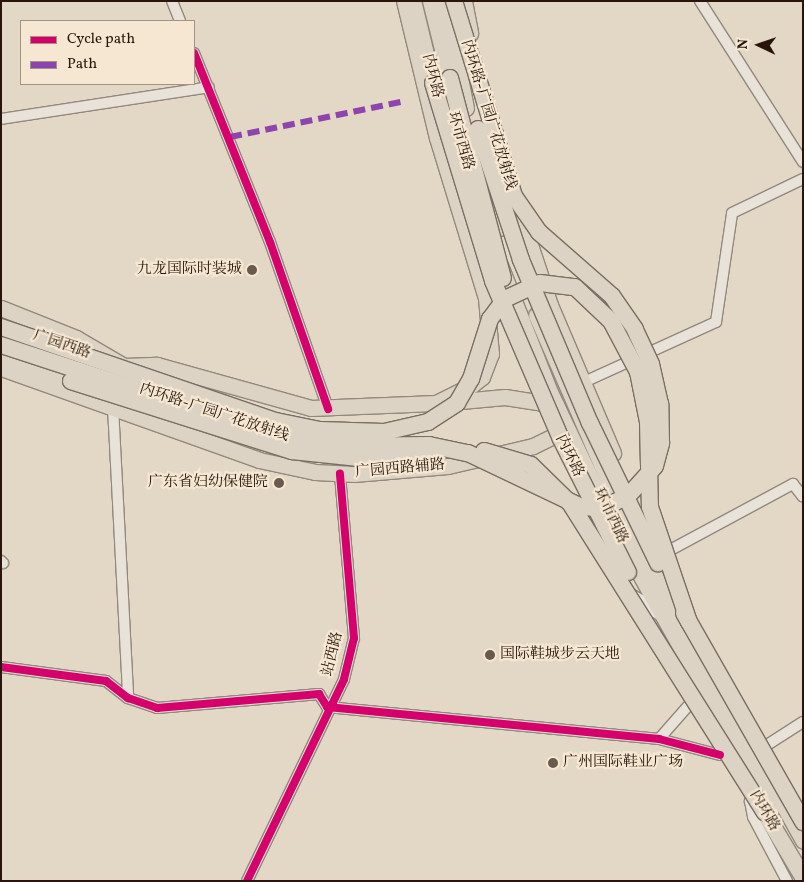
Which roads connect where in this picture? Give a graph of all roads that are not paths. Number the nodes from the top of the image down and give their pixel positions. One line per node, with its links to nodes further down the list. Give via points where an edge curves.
1 (172, 1): 10 (street)
2 (404, 1): 17 (main road)
3 (413, 1): 37 (highway, 内环路, bridge, via 476,236)
4 (423, 1): 16 (main road, 环市西路)
5 (431, 1): 37 (highway, bridge, via 486,226)
6 (444, 1): 12 (main road, 环市西路); 49 (highway, 内环路, bridge, via 492,177 521,260 590,423)
7 (454, 1): 26 (highway, 内环路-广园广花放射线, bridge, via 514,196 539,232 612,296 635,329 651,364 660,404 661,443 655,466 628,496 603,508 581,507 468,453 429,445 338,446 279,436)
8 (464, 1): 11 (main road)
9 (700, 1): 20 (street)
10 (180, 20)
11 (469, 27): 12 (main road); 18 (main road)
12 (451, 31): 19 (main road, 环市西路)
13 (195, 55): 14 (street)
14 (208, 87): 15 (street); 39 (street, via 270,242)
15 (1, 119)
16 (458, 132): 17 (main road); 37 (main road, 环市西路, via 504,276)
17 (436, 138): 36 (main road, via 486,298 491,354 482,378)
18 (499, 147): 19 (main road); 31 (main road, via 532,256)
19 (478, 152): 32 (main road, 环市西路)
20 (803, 162)
21 (803, 179): 33 (street, via 732,213 716,322)
22 (1, 308): 29 (main road, via 76,338)
23 (1, 322): 25 (highway, bridge); 29 (main road, 广园西路)
24 (1, 327): 25 (highway, 内环路-广园广花放射线, bridge)
25 (57, 345): 28 (highway, 内环路-广园广花放射线, bridge, via 276,421 365,432 414,427 452,407 471,379 497,307 529,286 562,283 588,295 611,321)
26 (1, 346): 34 (main road, 广园西路, via 87,376)
27 (1, 355): 61 (highway, bridge, via 292,451 357,458 482,450 531,465 580,516)
28 (632, 355): 49 (highway, 内环路, bridge, via 646,405 650,506)
29 (124, 366): 39 (main road, via 157,365 278,402)
30 (1, 368): 34 (main road, 广园西路辅路)
31 (576, 368): 32 (main road); 33 (main road)
32 (560, 375): 40 (main road, 环市西路)
33 (582, 383): 35 (main road)
34 (80, 396): 38 (main road, 广园西路辅路)
35 (589, 400): 40 (main road); 46 (main road)
36 (436, 404): 37 (main road, via 505,397); 39 (main road)
37 (551, 404): 40 (main road); 41 (main road, 环市西路); 61 (highway, 内环路, bridge, via 603,525)
38 (113, 407): 43 (main road, 广园西路辅路, via 259,460); 52 (street)
39 (328, 408)
40 (573, 408): 41 (main road, 广园西路辅路); 45 (main road, 环市西路)
41 (566, 424): 42 (main road, 广园西路辅路, via 556,435 533,446); 45 (main road, 环市西路)
42 (448, 466): 43 (main road, 广园西路辅路); 47 (main road, via 522,466 546,474)
43 (340, 474): 54 (street, 站西路, via 354,638 344,679)
44 (803, 497): 46 (street, via 793,484)
45 (625, 534): 47 (main road); 48 (main road, 环市西路); 63 (main road, 环市西路)
46 (661, 555): 57 (main road)
47 (622, 591): 48 (main road); 53 (main road)
48 (661, 614): 51 (main road, 环市西路)
49 (689, 622): 62 (highway, 内环路, bridge)
50 (1, 668): 52 (street, via 106,682)
51 (702, 687): 53 (street); 59 (main road, 环市西路)
52 (128, 698): 54 (street, via 157,708 318,694)
53 (685, 701): 56 (street); 58 (main road)
54 (327, 707): 56 (street); 66 (street, 站西路)
55 (803, 722): 57 (street)
56 (659, 740): 58 (street)
57 (767, 745): 60 (main road)
58 (720, 755): 59 (main road)
59 (756, 797): 64 (main road, 环市西路); 67 (street, via 756,826); 68 (main road)
60 (803, 807)
61 (765, 813): 65 (highway, 内环路)
62 (803, 822)
63 (803, 841)
64 (803, 866)
65 (803, 877)
66 (247, 881)
67 (787, 881)
68 (797, 881)

